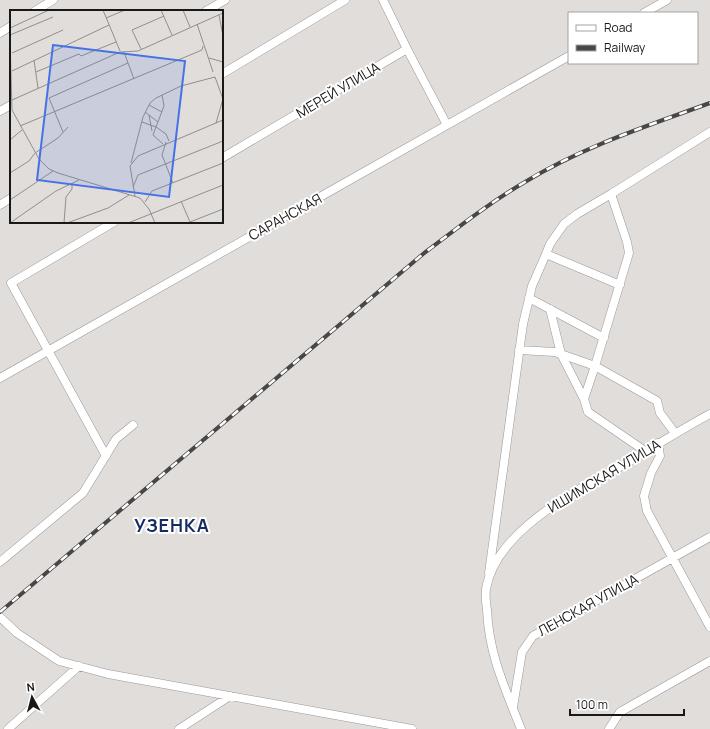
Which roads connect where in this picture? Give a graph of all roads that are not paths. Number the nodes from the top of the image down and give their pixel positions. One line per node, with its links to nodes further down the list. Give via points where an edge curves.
1 (53, 0): 6 (street)
2 (225, 0): 7 (street)
3 (345, 0): 13 (street)
4 (383, 0): 11 (street)
5 (667, 0): 8 (street)
6 (37, 10)
7 (208, 10)
8 (646, 12)
9 (10, 27): 10 (street)
10 (0, 33)
11 (407, 49): 16 (street); 18 (street, МЕРЕЙ УЛИЦА)
12 (568, 57): 16 (street, САРАНСКАЯ)
13 (223, 73)
14 (10, 105): 15 (street)
15 (0, 111)
16 (447, 125): 28 (street, САРАНСКАЯ)
17 (710, 132): 19 (street)
18 (223, 157)
19 (611, 194): 23 (street, via 564,224); 24 (street, via 628,248)
20 (10, 199): 21 (street)
21 (0, 204)
22 (112, 223): 28 (street, via 11,283)
23 (546, 254): 24 (street); 25 (street)
24 (620, 285): 27 (street)
25 (529, 298): 26 (street); 29 (street)
26 (550, 309): 27 (street); 30 (street)
27 (604, 338): 31 (street)
28 (48, 350): 32 (street, САРАНСКАЯ); 39 (street)
29 (519, 350): 30 (street); 43 (street)
30 (561, 354): 31 (street); 33 (street)
31 (595, 366): 33 (street); 36 (street, via 656,401 660,413)
32 (0, 378)
33 (584, 399): 38 (street, via 588,412)
34 (710, 414): 36 (street, ИШИМСКАЯ УЛИЦА)
35 (133, 425): 39 (street, via 116,439)
36 (675, 433): 37 (street, ИШИМСКАЯ УЛИЦА)
37 (658, 443): 38 (street, ИШИМСКАЯ УЛИЦА); 41 (street, via 660,456 651,473 644,496 647,511)
38 (646, 451): 43 (street, ИШИМСКАЯ УЛИЦА, via 548,509 519,534)
39 (106, 456): 42 (street, via 83,493)
40 (710, 537): 41 (street, ЛЕНСКАЯ УЛИЦА)
41 (672, 558): 45 (street); 49 (street, ЛЕНСКАЯ УЛИЦА, via 533,636 522,652)
42 (0, 562)
43 (490, 573): 49 (street, ИШИМСКАЯ УЛИЦА, via 486,591 490,638 497,671)
44 (0, 617): 47 (street, via 17,633 59,661)
45 (710, 627)
46 (710, 661): 55 (street, via 620,712)
47 (79, 666): 48 (street, via 108,674); 51 (street)
48 (230, 696): 50 (street); 53 (street)
49 (512, 707): 54 (street, ИШИМСКАЯ УЛИЦА)
50 (191, 725): 52 (street)
51 (8, 729)
52 (179, 729)
53 (412, 729)
54 (521, 729)
55 (609, 729)

